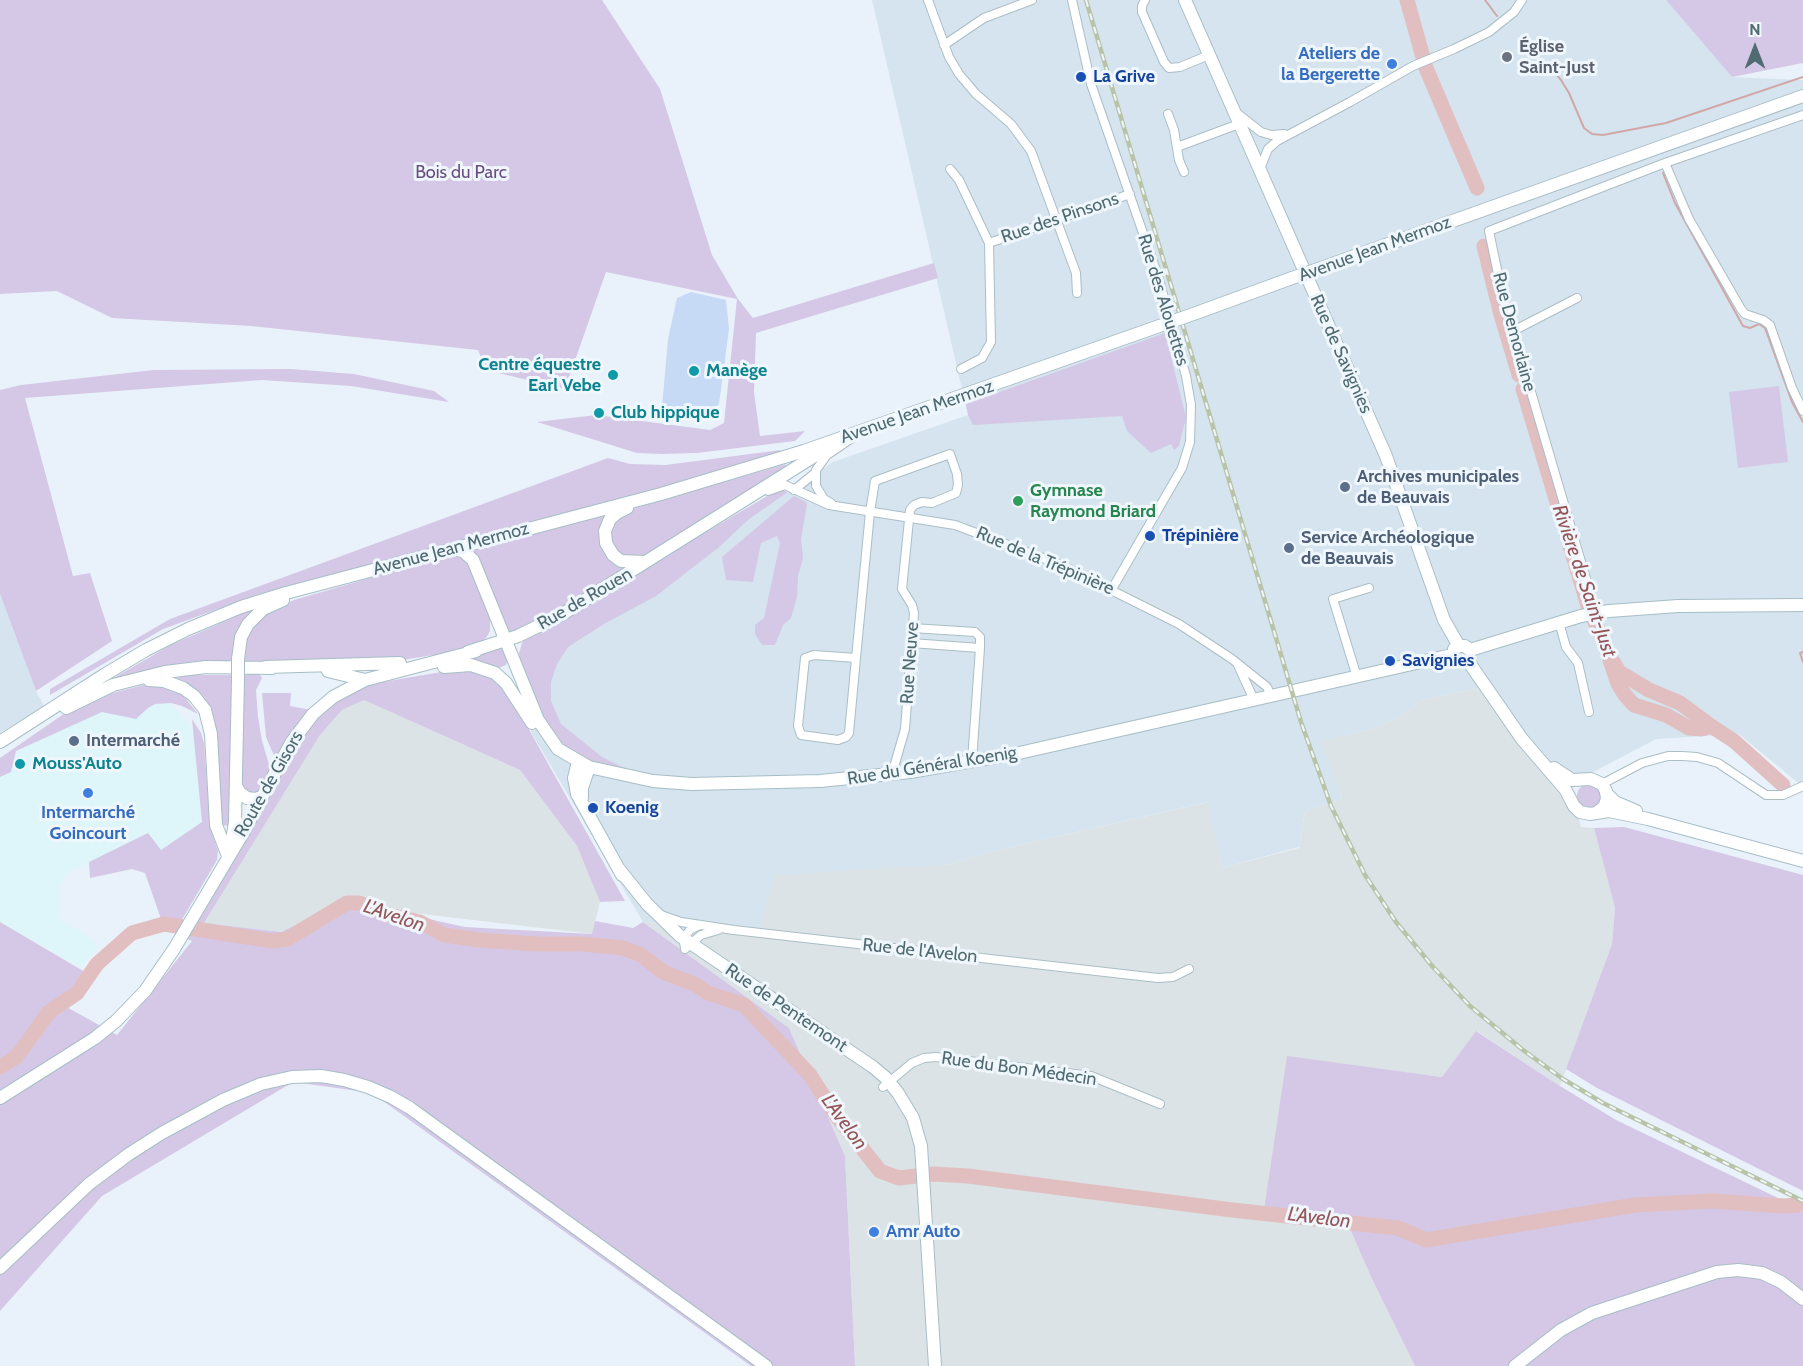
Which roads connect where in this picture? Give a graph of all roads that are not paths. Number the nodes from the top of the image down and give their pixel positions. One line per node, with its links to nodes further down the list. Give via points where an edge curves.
1 (928, 0): 7 (street)
2 (1032, 0): 7 (street, via 984,18)
3 (1072, 0): 20 (street, Rue des Alouettes, via 1091,84)
4 (1145, 0): 8 (street, via 1142,12 1166,65 1175,68)
5 (1185, 0): 8 (main road, Rue de Savignies)
6 (1522, 0): 14 (street, via 1514,12 1489,32 1418,64)
7 (944, 45): 21 (street, via 964,82 1011,124 1027,145)
8 (1209, 55): 10 (main road, Rue de Savignies)
9 (1803, 96): 28 (main road, Avenue Jean Mermoz, bridge)
10 (1233, 109): 13 (main road, Rue de Savignies); 14 (street, via 1265,134 1283,135)
11 (1168, 114): 15 (street)
12 (1803, 115): 16 (street)
13 (1239, 123): 15 (street); 18 (main road, Rue de Savignies)
14 (1299, 130): 18 (street, via 1272,145)
15 (1177, 147): 19 (street)
16 (1665, 163): 25 (street, Rue Demorlaine, via 1489,231); 27 (street, via 1694,229 1741,309 1770,325)
17 (950, 169): 22 (street)
18 (1260, 169): 50 (main road, Rue de Savignies, via 1386,456 1445,624)
19 (1184, 172)
20 (1130, 194): 21 (street, Rue des Pinsons); 41 (street, Rue des Alouettes, via 1175,336 1190,395 1192,425 1178,476)
21 (1057, 219): 22 (street, Rue des Pinsons); 23 (street, via 1076,273)
22 (989, 243): 26 (street, via 991,342 982,358)
23 (1077, 292)
24 (1577, 298): 25 (street)
25 (1513, 331): 43 (street, Rue Demorlaine)
26 (961, 369)
27 (1803, 411)
28 (872, 428): 29 (main road, Rue de Rouen); 32 (main road, Avenue Jean Mermoz)
29 (855, 436): 30 (street, via 824,458); 33 (main road, Rue de Rouen, via 806,460)
30 (815, 473): 31 (street); 34 (street, via 818,491)
31 (794, 490): 33 (street, Rue de la Trépinière, via 778,486); 34 (street, Rue de la Trépinière)
32 (661, 494): 37 (main road, Avenue Jean Mermoz); 38 (main road, via 617,513 605,531 607,547 617,558)
33 (735, 506): 38 (main road, Rue de Rouen)
34 (837, 506): 35 (street, Rue de la Trépinière)
35 (870, 512): 36 (street, Rue de la Trépinière); 36 (street, via 877,480 950,454 957,474 956,493 913,506); 51 (street)
36 (909, 518): 41 (street, Rue de la Trépinière, via 971,529); 45 (street, Rue Neuve, via 902,589 913,608)
37 (445, 550): 39 (main road, Avenue Jean Mermoz); 46 (main road, via 460,549 472,557)
38 (649, 561): 46 (main road, Rue de Rouen, via 561,615)
39 (352, 576): 62 (main road, Avenue Jean Mermoz, via 266,598 188,629 117,667); 71 (main road, bridge, via 258,613 243,632 238,659)
40 (1369, 588): 56 (street, via 1333,599)
41 (1112, 589): 53 (street, Rue de la Trépinière, via 1172,620)
42 (1803, 605): 43 (main road, Rue du Général Koenig, via 1670,607)
43 (1592, 613): 44 (main road, Rue du Général Koenig)
44 (1559, 622): 50 (main road, Rue du Général Koenig); 61 (street, via 1566,647 1578,663)
45 (912, 628): 47 (street, Rue Neuve); 48 (street, via 975,632 980,637)
46 (506, 641): 49 (main road, Rue de Rouen); 52 (main road)
47 (911, 643): 48 (street); 69 (street, Rue Neuve, via 905,729)
48 (980, 648): 67 (street)
49 (476, 651): 54 (main road, Rue de Rouen, via 386,665); 57 (main road, Route de Gisors)
50 (1462, 653): 56 (main road, Rue du Général Koenig); 66 (main road, Rue de Savignies)
51 (856, 658): 51 (street, via 805,658 798,726 801,735 838,740 848,736)
52 (513, 659): 55 (main road, via 505,669); 64 (main road, via 538,720)
53 (1236, 662): 59 (street, Rue de la Trépinière, via 1267,687); 60 (street)
54 (266, 667): 57 (main road); 58 (main road, via 182,669 128,680)
55 (489, 671): 57 (main road, via 461,665); 64 (main road, via 506,683 541,734)
56 (1357, 676): 59 (main road, Rue du Général Koenig)
57 (371, 678): 74 (main road, Route de Gisors, via 333,697 308,718)
58 (92, 694): 62 (main road); 78 (main road, via 129,682 158,680 183,688 199,701 210,726)
59 (1271, 696): 60 (main road, Rue du Général Koenig)
60 (1254, 700): 67 (main road, Rue du Général Koenig)
61 (1589, 712)
62 (36, 723): 63 (main road); 65 (main road)
63 (0, 742)
64 (558, 749): 68 (main road)
65 (0, 751)
66 (1534, 753): 70 (main road, via 1569,779); 75 (main road)
67 (972, 761): 69 (main road, Rue du Général Koenig)
68 (584, 765): 69 (main road, Rue du Général Koenig, via 644,780 692,784 839,780); 82 (main road, Rue de Pentemont, via 584,806)
69 (892, 774)
70 (1583, 779): 73 (main road, via 1593,779); 75 (main road, via 1574,787)
71 (236, 786): 74 (main road, via 248,798); 79 (main road)
72 (1803, 786): 73 (street, via 1783,795 1766,795 1718,763 1697,757 1668,756 1627,769)
73 (1604, 788): 76 (main road, via 1605,805); 77 (main road, via 1615,802)
74 (262, 797): 79 (main road, Route de Gisors)
75 (1571, 801): 76 (main road, via 1581,813)
76 (1596, 813): 77 (main road, via 1612,811)
77 (1671, 824): 81 (main road)
78 (216, 825): 79 (main road, via 225,833); 80 (main road)
79 (238, 834): 80 (main road, Route de Gisors)
80 (228, 856): 89 (main road, Route de Gisors, via 174,949 138,999 78,1050)
81 (1803, 861)
82 (619, 869): 83 (main road, Rue de Pentemont); 86 (main road, Rue de Pentemont, via 646,916)
83 (652, 910): 84 (street, Rue de l'Avelon, via 677,921); 86 (main road, Rue de Pentemont)
84 (701, 925): 85 (street, Rue de l'Avelon); 86 (street, via 691,929)
85 (734, 930): 86 (street, via 707,933); 87 (street, Rue de l'Avelon, via 1158,978 1173,977)
86 (687, 944): 88 (main road, Rue de Pentemont)
87 (1189, 969)
88 (886, 1084): 90 (street, Rue du Bon Médecin, via 917,1060 930,1057 1091,1076); 94 (main road, Rue de Pentemont, via 912,1133 921,1167)
89 (0, 1098)
90 (1160, 1104)
91 (0, 1268): 93 (main road, via 89,1184 178,1124 269,1081 299,1076 336,1078 384,1093 417,1113)
92 (1803, 1300): 95 (main road, via 1768,1282 1746,1277 1718,1278 1650,1293 1581,1318)
93 (766, 1366)
94 (935, 1366)
95 (1515, 1366)

